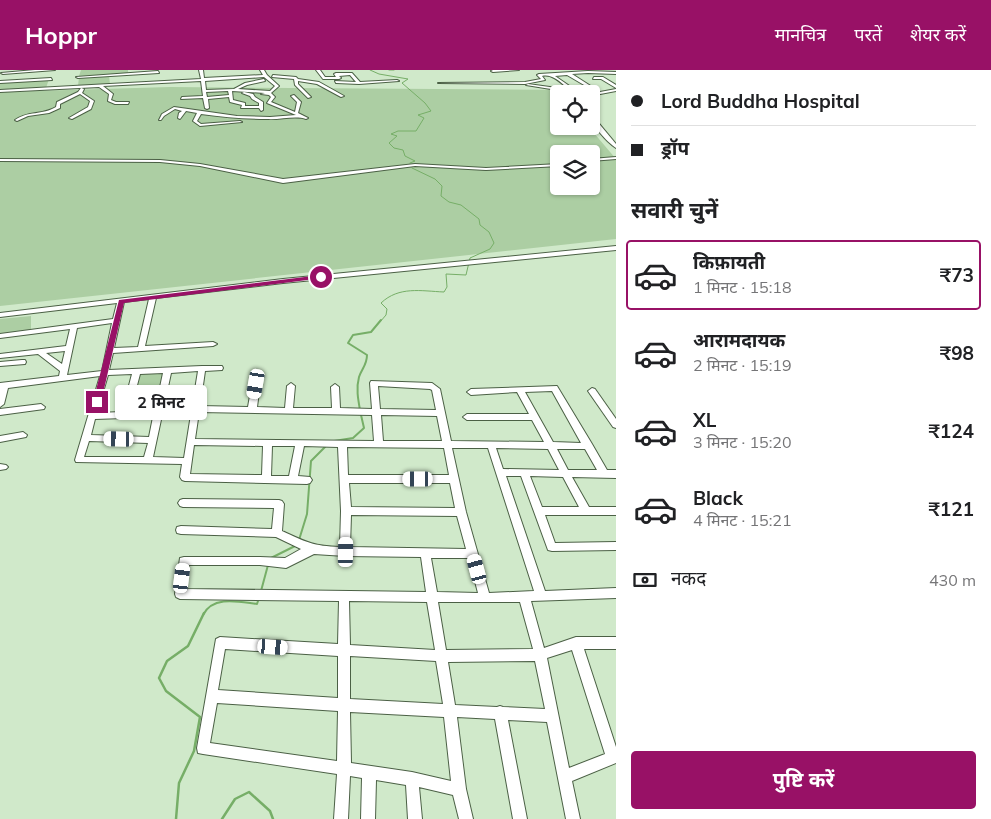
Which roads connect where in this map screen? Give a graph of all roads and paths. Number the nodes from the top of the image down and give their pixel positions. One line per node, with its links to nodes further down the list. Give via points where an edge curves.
1 (53, 70): 14 (street); 29 (street)
2 (79, 70): 23 (street)
3 (201, 70): 27 (street)
4 (236, 70): 24 (street)
5 (250, 70): 22 (street)
6 (262, 70): 25 (street)
7 (318, 70): 36 (street, via 323,78 351,74)
8 (516, 70): 13 (street)
9 (540, 70): 19 (street)
10 (562, 70): 20 (street)
11 (605, 70): 18 (street)
12 (158, 71): 15 (street); 34 (street)
13 (495, 71)
14 (4, 72): 30 (street)
15 (129, 72): 23 (street)
16 (284, 72): 25 (street)
17 (580, 72): 18 (street); 20 (street); 55 (street, via 592,78 602,78)
18 (614, 73)
19 (548, 74): 20 (street); 40 (street, via 539,75 544,79); 45 (street); 46 (street)
20 (568, 74): 47 (street)
21 (311, 75): 32 (street)
22 (253, 76): 24 (street); 25 (street)
23 (78, 77): 48 (street)
24 (239, 77): 27 (street)
25 (268, 77): 31 (street, via 295,77); 42 (street); 43 (street)
26 (508, 77): 39 (street)
27 (203, 78): 34 (street); 58 (street)
28 (518, 78): 40 (street)
29 (51, 79): 30 (street); 54 (street)
30 (0, 80)
31 (296, 80): 32 (street); 70 (street)
32 (310, 81): 44 (street)
33 (397, 81): 36 (street)
34 (159, 82): 41 (street)
35 (336, 82): 36 (street)
36 (359, 83)
37 (440, 83): 38 (street)
38 (475, 83): 39 (street); 51 (street)
39 (507, 83): 40 (street)
40 (527, 83): 52 (street); 53 (street)
41 (99, 85): 49 (street); 72 (street, via 109,91 109,100)
42 (246, 85): 43 (street); 56 (street, via 223,85); 65 (street)
43 (276, 85): 62 (street)
44 (323, 85): 50 (street); 67 (street)
45 (563, 85)
46 (565, 85)
47 (587, 85)
48 (74, 86): 49 (street); 54 (street)
49 (84, 86): 60 (street)
50 (312, 86)
51 (449, 86)
52 (516, 86)
53 (550, 87)
54 (48, 88): 57 (street)
55 (616, 88): 59 (street)
56 (222, 90): 58 (street); 65 (street)
57 (0, 91)
58 (204, 91): 69 (street)
59 (610, 92): 63 (street); 68 (street)
60 (80, 93): 83 (street, via 92,101 90,108); 87 (street, via 58,104 54,111 29,114)
61 (253, 93): 62 (street); 62 (street, via 261,96); 64 (street); 65 (street); 75 (street, via 253,98 261,102)
62 (271, 93): 81 (street, via 273,97 268,102)
63 (600, 93)
64 (248, 94): 65 (street); 65 (street)
65 (232, 95): 69 (street); 73 (street); 74 (street, via 244,104)
66 (293, 96): 81 (street, via 299,102)
67 (342, 96)
68 (616, 96)
69 (205, 97): 71 (street); 77 (street)
70 (309, 97)
71 (182, 98)
72 (128, 102)
73 (231, 107)
74 (242, 107): 75 (street); 79 (street)
75 (260, 107): 79 (street)
76 (185, 110): 78 (street); 84 (street); 86 (street, via 174,108)
77 (207, 110): 78 (street); 80 (street)
78 (198, 112): 89 (street, via 195,121 200,125)
79 (263, 113): 82 (street)
80 (220, 115): 82 (street); 88 (street)
81 (298, 115): 82 (street); 85 (street)
82 (272, 117)
83 (71, 118)
84 (180, 118)
85 (306, 118)
86 (160, 119)
87 (17, 120)
88 (218, 120)
89 (240, 122)
90 (600, 128): 92 (street)
91 (600, 134): 93 (street)
92 (616, 147)
93 (616, 153)
94 (616, 158): 95 (street)
95 (600, 159)
96 (0, 160): 97 (street, via 160,161 200,164 283,181 415,165 486,169)
97 (550, 165)
98 (616, 248): 99 (street)
99 (153, 297): 100 (street); 107 (street)
100 (121, 301): 101 (street); 102 (street)
101 (0, 315)
102 (116, 321): 103 (street); 108 (street)
103 (74, 326): 104 (street); 106 (street)
104 (0, 336)
105 (213, 344): 107 (street)
106 (69, 348): 109 (street); 115 (street)
107 (141, 348): 108 (street)
108 (109, 350): 118 (street)
109 (39, 351): 110 (street); 115 (street)
110 (0, 356)
111 (22, 362): 112 (street)
112 (0, 364)
113 (202, 368): 114 (street); 116 (street); 129 (street)
114 (219, 368)
115 (64, 370): 119 (street)
116 (168, 370): 117 (street); 136 (street)
117 (137, 371): 118 (street); 138 (street)
118 (105, 373): 119 (street); 137 (street)
119 (62, 380): 121 (street)
120 (256, 384): 130 (street)
121 (3, 386): 127 (street)
122 (291, 386): 131 (street)
123 (335, 387): 132 (street)
124 (520, 390): 125 (street); 140 (street); 154 (street, via 554,388)
125 (471, 392)
126 (592, 392): 141 (street)
127 (0, 404)
128 (41, 408): 133 (street)
129 (196, 408): 130 (street); 146 (street)
130 (252, 410): 131 (street)
131 (290, 410): 132 (street)
132 (336, 411): 134 (street)
133 (0, 412)
134 (372, 412): 135 (street); 135 (street, via 374,383 432,386 436,389); 150 (street)
135 (441, 413): 151 (street)
136 (159, 414): 138 (street); 145 (street)
137 (93, 416): 138 (street); 143 (street)
138 (125, 416)
139 (466, 417): 140 (street)
140 (536, 417): 153 (street)
141 (616, 425)
142 (23, 435): 144 (street)
143 (86, 438): 145 (street); 155 (street, via 78,460)
144 (0, 439)
145 (152, 440): 155 (street)
146 (191, 442): 147 (street); 156 (street)
147 (268, 442): 148 (street); 162 (street)
148 (300, 443): 149 (street); 164 (street)
149 (340, 443): 150 (street); 163 (street)
150 (379, 443): 151 (street)
151 (446, 444): 152 (street); 166 (street)
152 (491, 445): 153 (street); 157 (street)
153 (552, 446): 154 (street); 159 (street)
154 (588, 446): 160 (street)
155 (148, 461): 156 (street)
156 (188, 462): 162 (street, via 185,477)
157 (499, 472): 158 (street); 181 (street)
158 (524, 472): 159 (street); 169 (street)
159 (566, 474): 160 (street); 172 (street)
160 (604, 474): 161 (street)
161 (616, 474)
162 (266, 478): 164 (street)
163 (345, 479): 166 (street); 168 (street)
164 (293, 480): 165 (street)
165 (307, 480)
166 (454, 480): 171 (street)
167 (183, 503): 174 (street, via 280,504)
168 (346, 511): 171 (street); 177 (street)
169 (538, 511): 172 (street); 175 (street, via 552,547)
170 (616, 511): 172 (street)
171 (460, 512): 179 (street)
172 (586, 512)
173 (181, 530): 174 (street)
174 (277, 533): 176 (street)
175 (616, 546)
176 (311, 548): 177 (street); 182 (street, via 289,563 184,561 180,594)
177 (346, 552): 178 (street)
178 (425, 553): 179 (street); 184 (street)
179 (473, 554): 185 (street)
180 (616, 593): 181 (street)
181 (542, 595): 183 (street)
182 (344, 596): 184 (street); 188 (street)
183 (524, 596): 185 (street); 189 (street)
184 (432, 598): 185 (street); 190 (street)
185 (485, 598)
186 (576, 643): 187 (street); 189 (street); 196 (street)
187 (616, 643)
188 (344, 651): 190 (street); 191 (street, via 220,643); 192 (street)
189 (540, 655): 190 (street); 195 (street)
190 (441, 656): 193 (street)
191 (211, 696): 192 (street); 197 (street, via 203,748)
192 (344, 705): 193 (street); 197 (street)
193 (450, 711): 194 (street); 201 (street)
194 (500, 712): 195 (street); 206 (street)
195 (552, 716): 199 (street)
196 (615, 757): 199 (street)
197 (344, 768): 198 (street); 202 (street)
198 (369, 773): 200 (street); 203 (street)
199 (565, 777): 207 (street)
200 (412, 779): 201 (street); 204 (street)
201 (460, 789): 205 (street)
202 (340, 819)
203 (368, 819)
204 (415, 819)
205 (466, 819)
206 (520, 819)
207 (573, 819)

